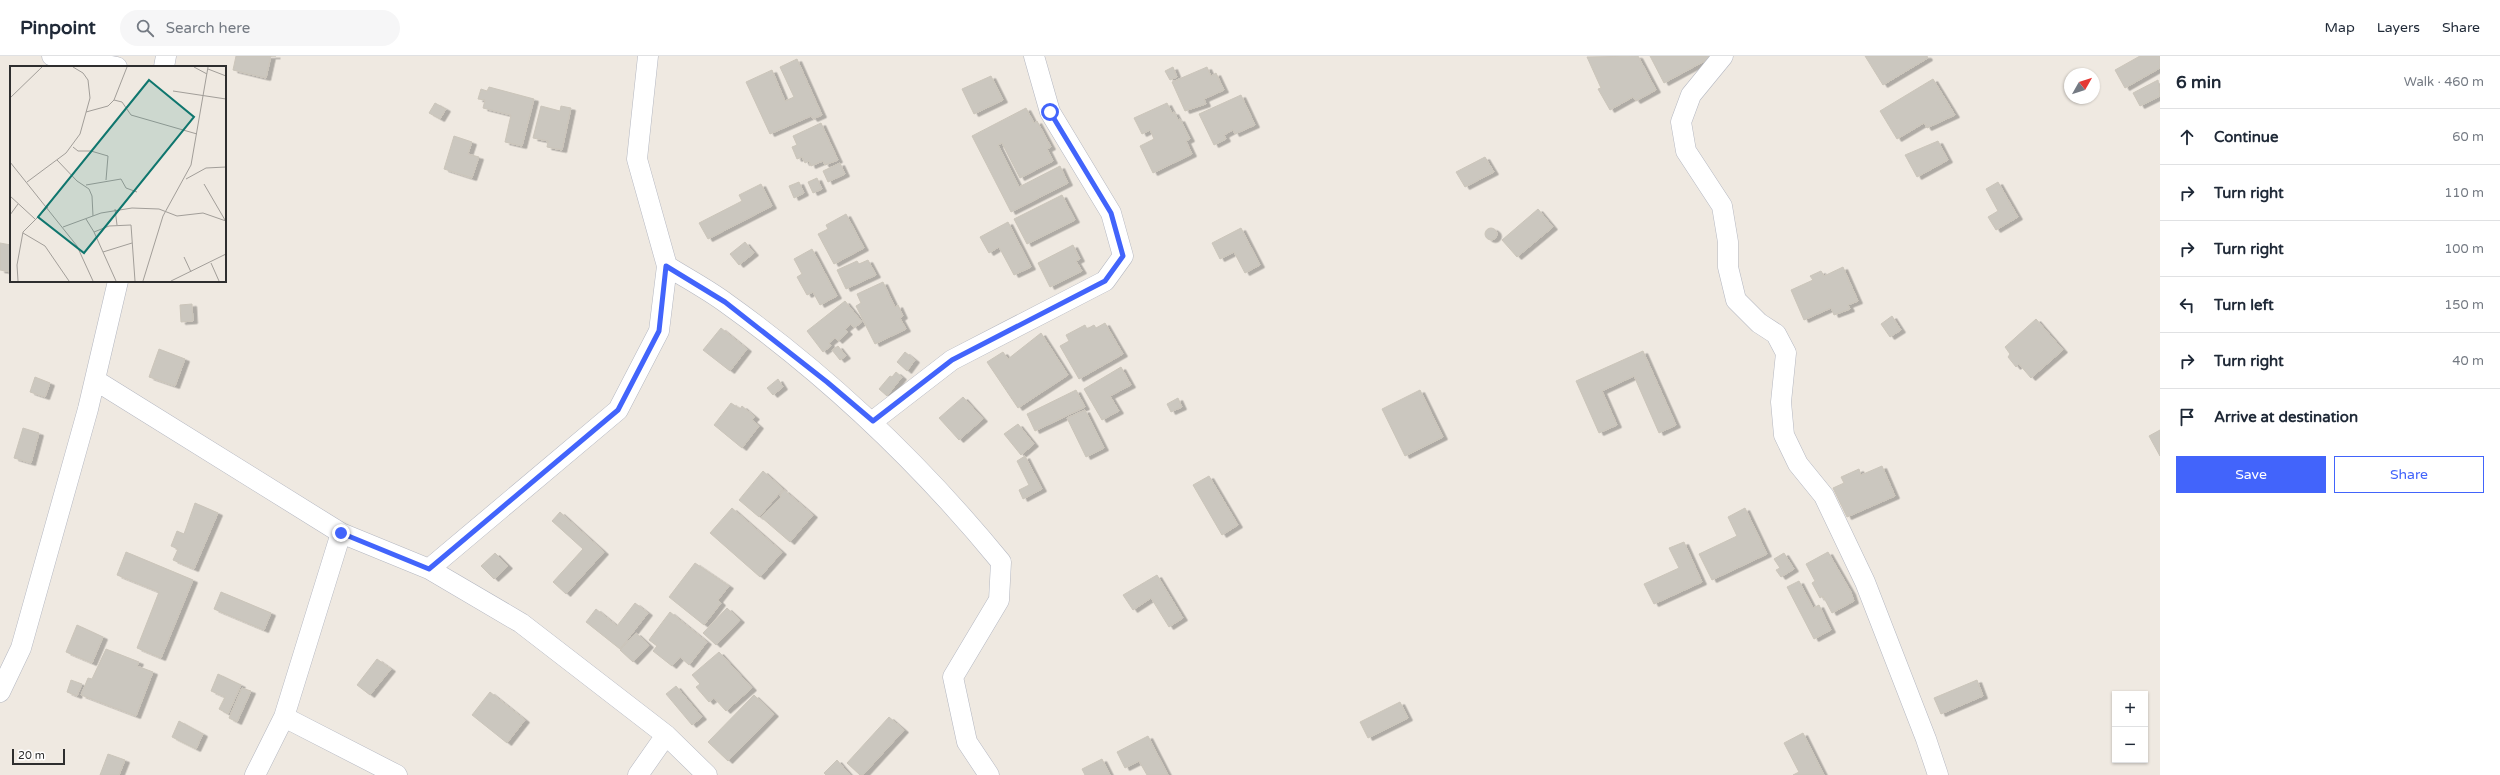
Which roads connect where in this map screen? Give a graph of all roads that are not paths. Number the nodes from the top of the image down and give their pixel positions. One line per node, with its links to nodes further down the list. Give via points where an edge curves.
1 (52, 56): 6 (street)
2 (166, 56): 7 (street)
3 (648, 56): 8 (street, via 638,159)
4 (1034, 56): 11 (street, via 1050,112 1111,213 1123,256 1105,281 952,360)
5 (1723, 56): 22 (street, via 1691,95 1681,122 1686,151 1722,206 1728,242 1728,267 1736,300 1759,323 1776,334 1786,353 1781,402 1784,435 1798,464 1824,496 1865,582)
6 (112, 66)
7 (164, 66)
8 (666, 266): 11 (street, via 725,302); 13 (street, via 659,331 618,410)
9 (118, 282): 10 (street)
10 (95, 380): 12 (street); 14 (street, via 21,648)
11 (873, 421): 21 (street, via 958,509 1001,562 998,600 953,677 967,742)
12 (341, 533): 13 (street); 15 (street)
13 (429, 569): 16 (street, via 521,623)
14 (0, 692)
15 (284, 717): 17 (street); 18 (street)
16 (666, 735): 19 (street); 20 (street)
17 (255, 775)
18 (396, 775)
19 (638, 775)
20 (707, 775)
21 (989, 775)
22 (1938, 775)

